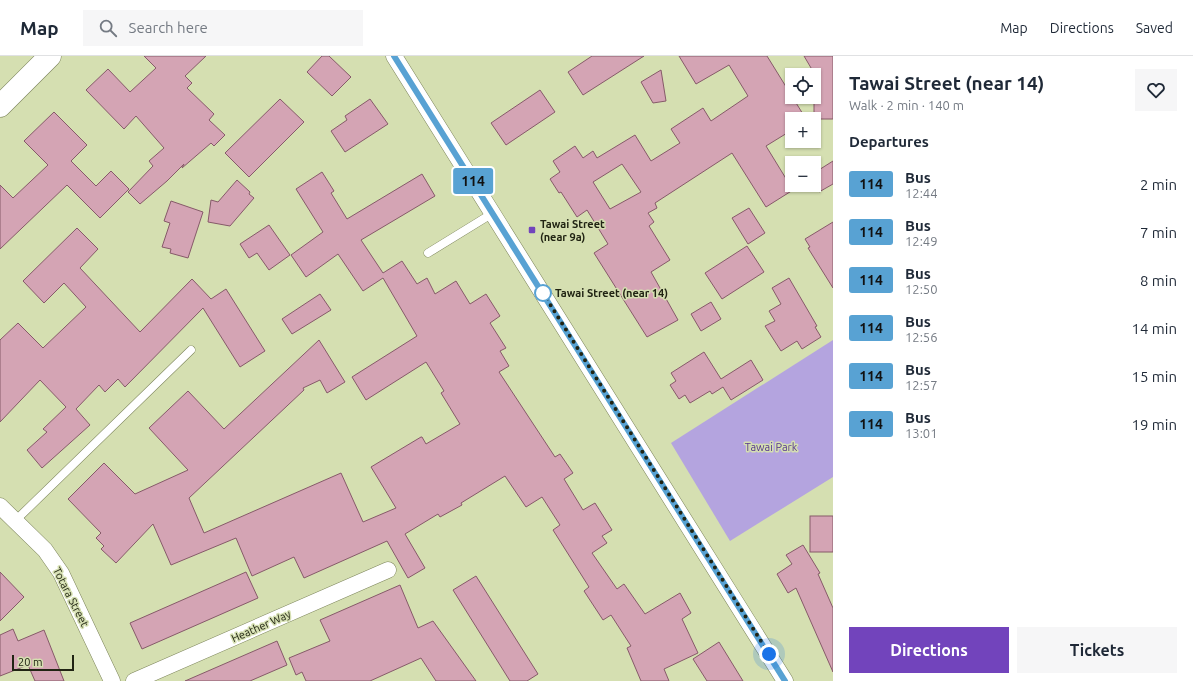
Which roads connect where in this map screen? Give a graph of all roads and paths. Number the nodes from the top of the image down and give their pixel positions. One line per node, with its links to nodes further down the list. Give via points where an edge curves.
1 (50, 56): 3 (main road)
2 (394, 56): 4 (street)
3 (0, 106)
4 (493, 213): 5 (lane); 12 (street)
5 (428, 253)
6 (191, 350): 8 (lane)
7 (0, 506): 8 (street, Totara Street)
8 (15, 522): 10 (street, Totara Street, via 45,550 61,573)
9 (388, 570): 11 (street, Heather Way)
10 (112, 681)
11 (134, 681)
12 (785, 681)

